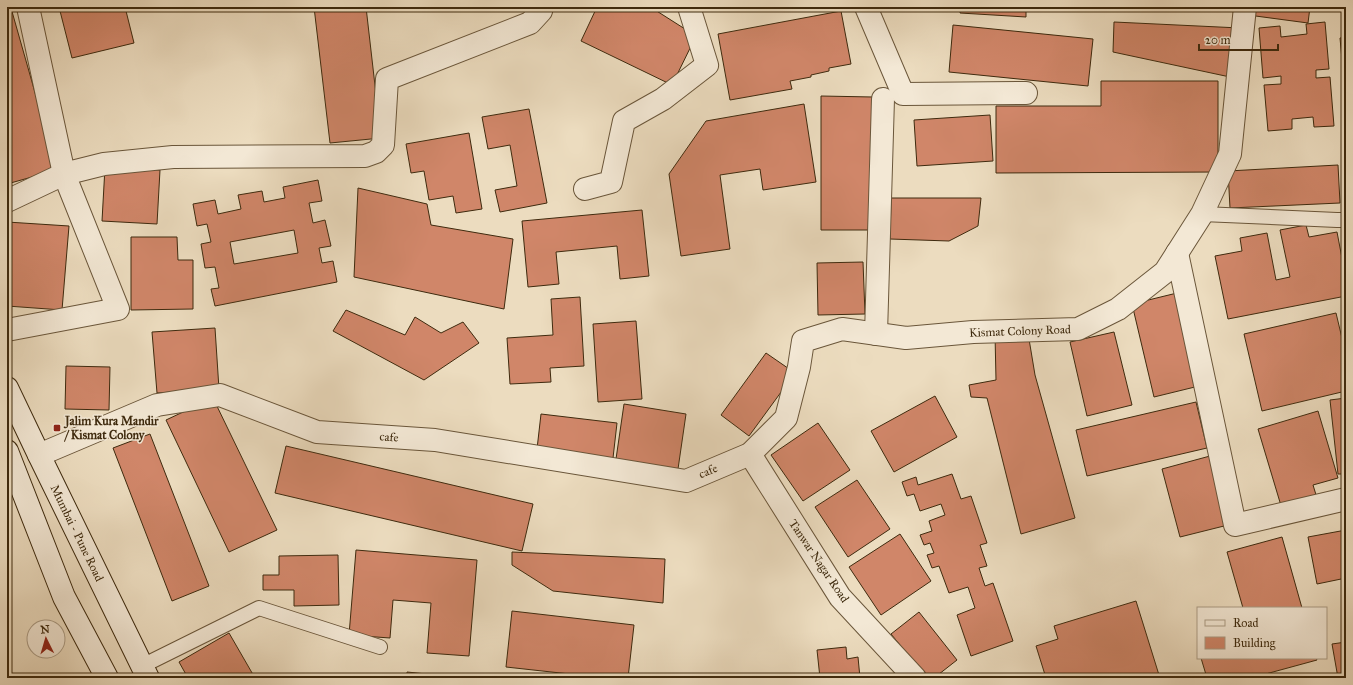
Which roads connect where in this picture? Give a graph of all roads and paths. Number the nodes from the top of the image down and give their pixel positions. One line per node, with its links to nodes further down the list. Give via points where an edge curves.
1 (28, 7): 8 (street)
2 (542, 7): 8 (street, via 542,11 530,23 387,79 382,145 376,152 365,156 173,158 104,164)
3 (689, 7): 9 (street, via 707,65 663,99 624,121 610,182)
4 (866, 7): 6 (street, via 903,94)
5 (1245, 7): 11 (street, Kismat Colony Road, via 1230,154)
6 (1026, 93)
7 (883, 99): 15 (street)
8 (64, 174): 10 (street); 14 (street, via 118,309)
9 (585, 189)
10 (7, 201)
11 (1202, 214): 12 (lane); 13 (street, Kismat Colony Road)
12 (1346, 220)
13 (1177, 253): 15 (street, Kismat Colony Road, via 1165,272 1118,309 1078,330 973,332 906,338); 20 (street, via 1235,525)
14 (7, 330)
15 (876, 334): 18 (street, Kismat Colony Road, via 842,329 803,341 786,418)
16 (7, 388): 19 (street, Mumbai - Pune Road)
17 (7, 450): 23 (street, via 64,597)
18 (750, 454): 19 (street, cafe, via 686,481 435,440 317,432 220,395 157,405); 24 (street, Tanwar Nagar Road, via 840,596)
19 (38, 455): 22 (street, Mumbai - Pune Road)
20 (1346, 499)
21 (380, 647): 22 (lane, via 259,608)
22 (145, 672)
23 (107, 678)
24 (914, 678)

